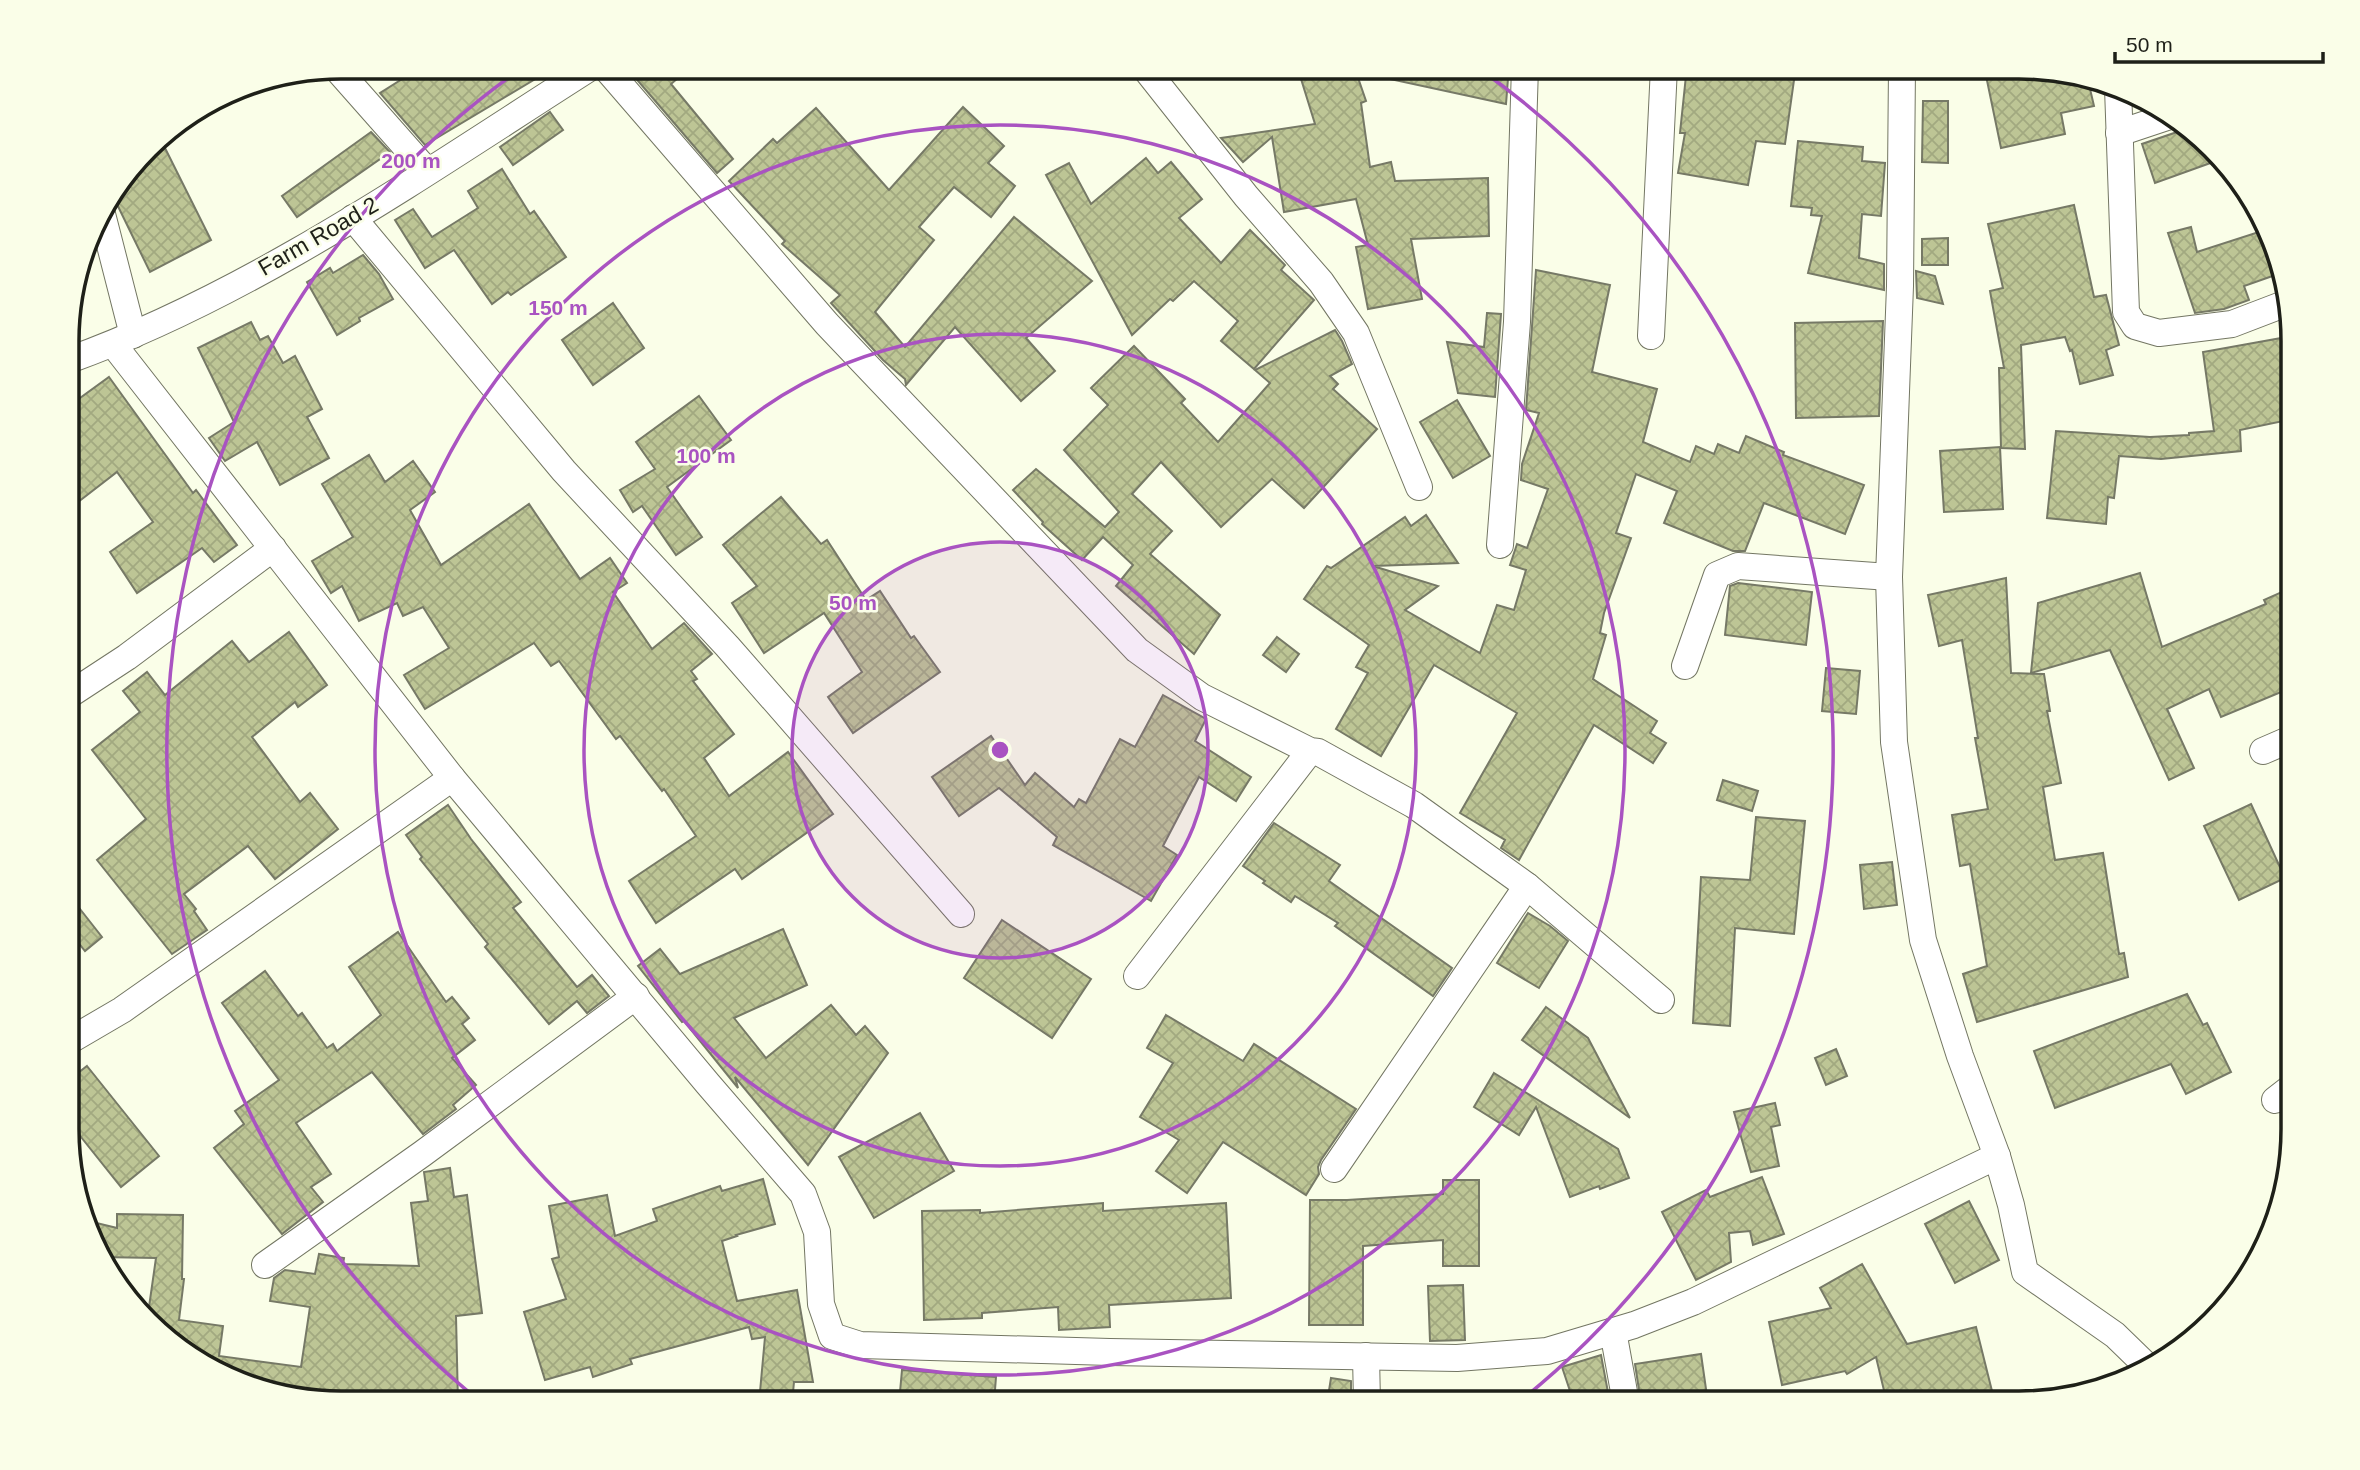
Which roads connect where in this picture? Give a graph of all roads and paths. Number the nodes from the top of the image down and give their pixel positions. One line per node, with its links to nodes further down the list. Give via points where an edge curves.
1 (346, 79): 11 (street)
2 (571, 79): 11 (street, Farm Road 2)
3 (616, 79): 25 (street, via 827,324 1137,650 1202,697)
4 (1154, 79): 18 (street, via 1246,197 1321,282 1356,333)
5 (1525, 79): 19 (street, via 1517,322)
6 (1663, 79): 15 (street)
7 (1902, 79): 21 (street)
8 (2118, 99): 10 (street)
9 (2159, 120): 10 (street)
10 (2119, 133): 14 (street, via 2126,312 2136,326 2159,333 2232,324)
11 (427, 171): 12 (street, Farm Road 2)
12 (353, 218): 16 (street, Farm Road 2, via 221,292); 29 (street, via 564,471 727,646)
13 (104, 229): 16 (street)
14 (2279, 306)
15 (1651, 336)
16 (123, 340): 17 (street, Farm Road 2); 20 (street)
17 (79, 356)
18 (1419, 487)
19 (1500, 545)
20 (273, 548): 23 (street); 27 (street)
21 (1889, 577): 22 (street, via 1738,566 1717,575); 34 (street, via 1894,742 1923,940)
22 (1685, 666)
23 (79, 688)
24 (2281, 743): 26 (street)
25 (1310, 751): 28 (street, via 1318,751 1414,805); 30 (street)
26 (2263, 751)
27 (453, 778): 31 (street); 33 (street, via 133,1003)
28 (1527, 886): 32 (street); 35 (street)
29 (961, 914)
30 (1137, 976)
31 (636, 996): 36 (street); 38 (street, via 803,1194 817,1232 821,1304 832,1336 860,1345)
32 (1661, 1000)
33 (79, 1035)
34 (1997, 1156): 37 (street, via 1693,1302); 39 (street, via 2025,1272 2115,1335)
35 (1334, 1169)
36 (265, 1265)
37 (1613, 1331): 38 (street, via 1547,1350 1457,1358); 41 (street)
38 (1366, 1356): 40 (street)
39 (2141, 1361)
40 (1367, 1391)
41 (1624, 1391)

